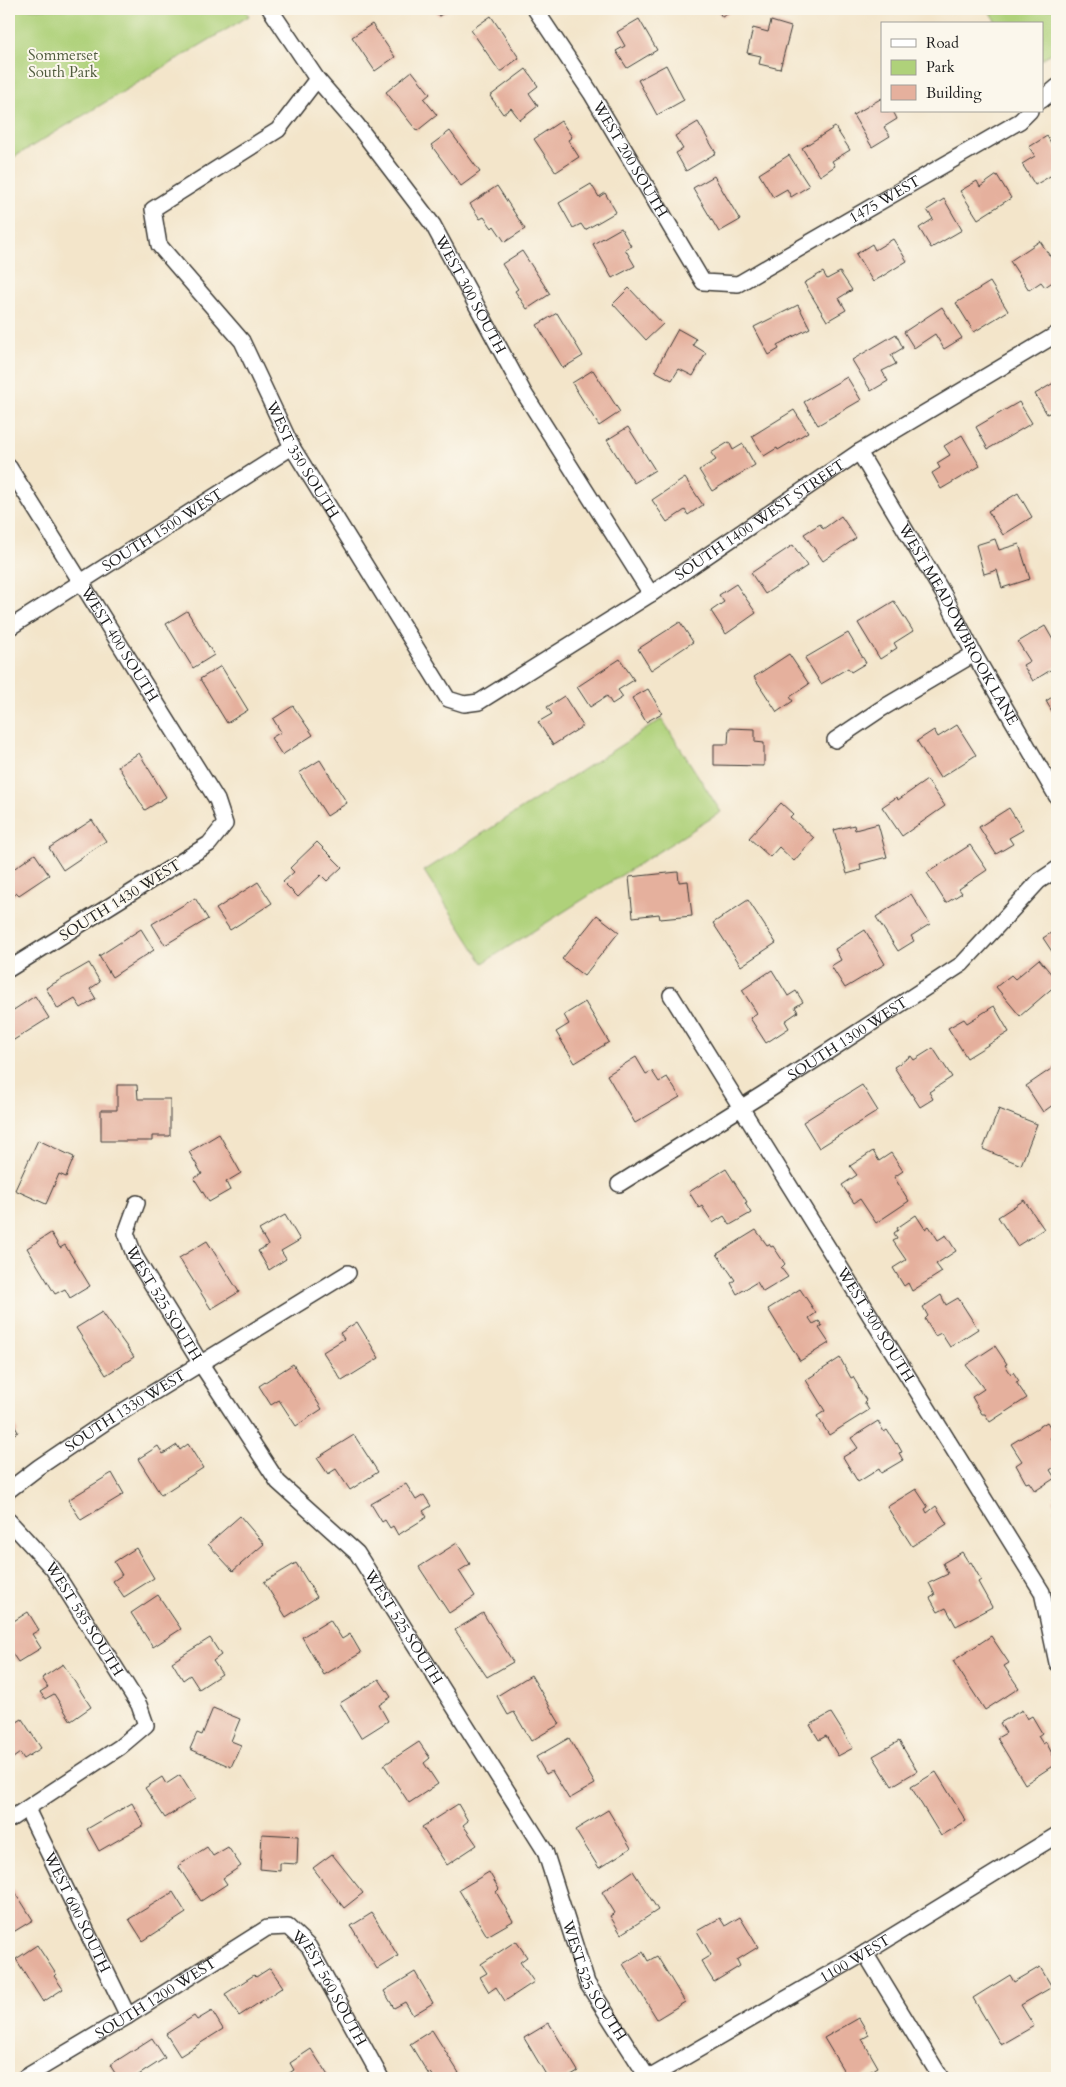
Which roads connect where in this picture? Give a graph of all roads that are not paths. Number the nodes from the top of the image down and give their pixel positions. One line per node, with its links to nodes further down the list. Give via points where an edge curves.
1 (270, 9): 3 (street, WEST 300 SOUTH)
2 (536, 9): 7 (street, WEST 200 SOUTH, via 591,93 703,282)
3 (317, 79): 9 (street, WEST 350 SOUTH, via 278,130 153,209 159,245 242,341); 13 (street, WEST 300 SOUTH, via 357,125 433,225 524,393)
4 (1057, 87): 5 (street)
5 (1044, 98)
6 (1029, 112): 7 (street, 1475 WEST, via 1020,121)
7 (738, 284)
8 (1057, 334): 10 (street, SOUTH 1400 WEST STREET)
9 (292, 447): 12 (street, SOUTH 1500 WEST); 16 (street, WEST 350 SOUTH, via 448,699)
10 (859, 452): 13 (street, SOUTH 1400 WEST STREET); 15 (street, WEST MEADOWBROOK LANE, via 944,595)
11 (9, 467): 12 (street, WEST 400 SOUTH)
12 (80, 581): 14 (street, SOUTH 1500 WEST); 19 (street, WEST 400 SOUTH, via 218,800)
13 (651, 594): 16 (street, SOUTH 1400 WEST STREET, via 479,702)
14 (9, 628)
15 (974, 654): 17 (street); 18 (street, WEST MEADOWBROOK LANE)
16 (464, 704)
17 (835, 740)
18 (1057, 798)
19 (224, 824): 21 (street, SOUTH 1430 WEST, via 209,844)
20 (1057, 869): 23 (street, SOUTH 1300 WEST, via 1039,881 962,964)
21 (9, 969)
22 (671, 995): 23 (street, WEST 300 SOUTH)
23 (741, 1108): 24 (street, SOUTH 1300 WEST); 30 (street, WEST 300 SOUTH, via 1042,1592)
24 (619, 1184)
25 (136, 1203): 27 (street, WEST 525 SOUTH, via 126,1233 136,1257)
26 (348, 1273): 27 (street, SOUTH 1330 WEST)
27 (200, 1364): 28 (street, SOUTH 1330 WEST, via 107,1421); 39 (street, WEST 525 SOUTH, via 278,1482 357,1553 545,1851 587,1983)
28 (9, 1490)
29 (9, 1521): 31 (street, WEST 585 SOUTH, via 53,1569 139,1705 146,1725 120,1747)
30 (1057, 1662)
31 (27, 1809): 32 (street); 36 (street, WEST 600 SOUTH)
32 (9, 1820)
33 (1057, 1835): 35 (street, 1100 WEST)
34 (288, 1927): 36 (street, SOUTH 1200 WEST, via 267,1928); 38 (street, WEST 560 SOUTH, via 309,1947)
35 (865, 1953): 39 (street, 1100 WEST); 40 (street)
36 (128, 2016): 37 (street, SOUTH 1200 WEST)
37 (24, 2078)
38 (381, 2078)
39 (649, 2078)
40 (941, 2078)

